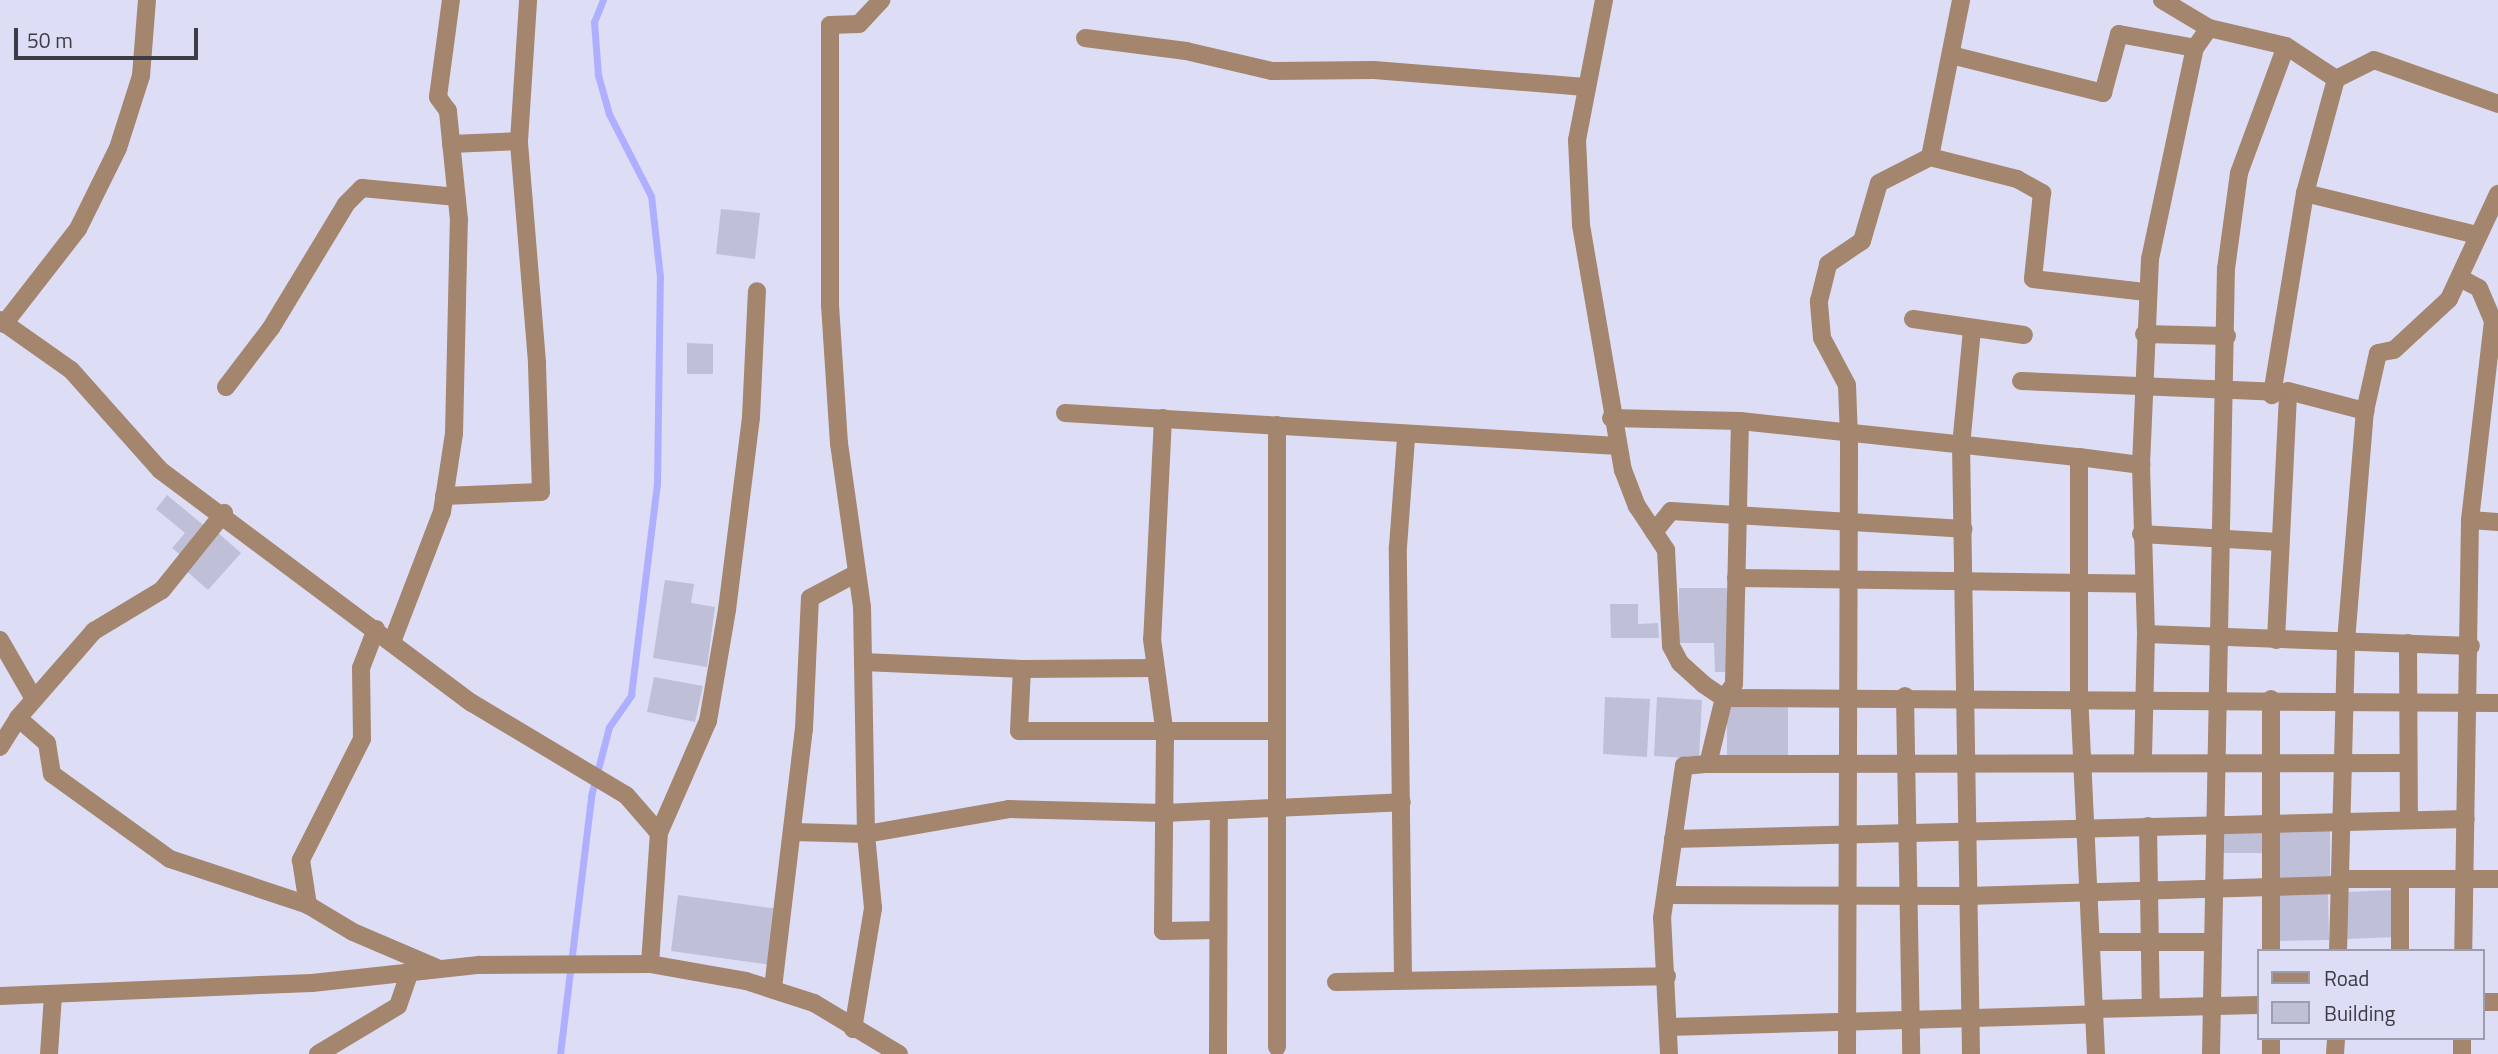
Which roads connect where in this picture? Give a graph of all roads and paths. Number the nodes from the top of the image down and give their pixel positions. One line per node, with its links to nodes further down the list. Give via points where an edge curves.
1 (147, 0): 28 (street, via 141,76 118,148 79,229)
2 (451, 0): 17 (street, via 438,97 449,111)
3 (528, 0): 16 (street)
4 (881, 0): 61 (street, via 859,24 831,25 831,306 839,444)
5 (1604, 0): 14 (street)
6 (1961, 0): 12 (street)
7 (2162, 0): 8 (street)
8 (2209, 28): 10 (street); 11 (street)
9 (1084, 38): 14 (street, via 1186,51 1272,71 1374,70)
10 (2286, 46): 13 (street); 32 (street, via 2239,173 2226,269)
11 (2195, 48): 12 (street, via 2119,34 2103,93); 26 (street, via 2163,181)
12 (1951, 55): 18 (street)
13 (2336, 79): 15 (street, via 2374,60); 19 (street)
14 (1585, 87): 41 (street, via 1577,140 1581,225)
15 (2498, 104)
16 (519, 141): 17 (street); 50 (street, via 537,362 541,492)
17 (452, 144): 21 (street)
18 (1930, 157): 26 (street, via 2017,179 2042,193 2033,279); 45 (street, via 1879,183 1863,241 1828,264 1819,301 1822,338 1847,385)
19 (2305, 193): 23 (street); 37 (street)
20 (2498, 194): 22 (street)
21 (457, 197): 34 (street, via 362,188 346,204 271,328); 50 (street, via 454,434)
22 (2492, 218): 23 (street)
23 (2477, 235): 24 (street)
24 (2460, 278): 38 (street, via 2449,299 2403,341 2378,353); 53 (street, via 2479,288 2493,321)
25 (757, 290): 118 (street, via 751,417 708,721)
26 (2146, 292): 30 (street)
27 (1913, 319): 29 (street)
28 (2, 322): 51 (street, via 71,370 160,470)
29 (1972, 330): 31 (street); 47 (street)
30 (2144, 334): 32 (street); 35 (street)
31 (2024, 335)
32 (2227, 336): 36 (street)
33 (2021, 381): 35 (street)
34 (226, 387)
35 (2143, 389): 36 (street); 49 (street)
36 (2227, 393): 37 (street); 59 (street)
37 (2280, 393): 38 (street); 60 (street)
38 (2365, 411): 72 (street)
39 (1065, 413): 40 (street)
40 (1163, 418): 43 (street); 77 (street, via 1152,639)
41 (1611, 418): 42 (street); 46 (street)
42 (1740, 421): 45 (street); 52 (street)
43 (1277, 425): 44 (street); 93 (street)
44 (1406, 437): 46 (street); 106 (street, via 1398,547)
45 (1849, 437): 47 (street); 55 (street)
46 (1618, 446): 57 (street, via 1637,506)
47 (1961, 446): 48 (street); 56 (street)
48 (2079, 457): 49 (street); 66 (street)
49 (2141, 465): 58 (street)
50 (444, 496): 73 (street)
51 (224, 513): 67 (street); 85 (street, via 162,590 93,631)
52 (1738, 519): 55 (street); 57 (street, via 1671,511); 62 (street)
53 (2470, 520): 54 (street); 75 (street)
54 (2498, 522)
55 (1850, 526): 56 (street); 63 (street)
56 (1963, 528): 64 (street)
57 (1654, 532): 82 (street, via 1666,550 1671,646 1680,663)
58 (2141, 534): 59 (street); 65 (street)
59 (2224, 537): 60 (street); 69 (street)
60 (2279, 542): 71 (street)
61 (857, 573): 76 (street); 119 (street, via 810,598)
62 (1736, 578): 63 (street); 82 (street, via 1734,684)
63 (1849, 578): 64 (street); 79 (street)
64 (1963, 583): 66 (street); 81 (street)
65 (2144, 584): 66 (street); 68 (street)
66 (2080, 585): 83 (street)
67 (376, 629): 73 (street); 136 (street, via 361,668 362,739 301,860)
68 (2146, 634): 69 (street); 86 (street)
69 (2220, 639): 71 (street); 84 (street)
70 (0, 640): 85 (street)
71 (2276, 640): 72 (street)
72 (2346, 641): 74 (street); 88 (street)
73 (392, 642): 118 (street, via 471,703 626,795)
74 (2408, 643): 75 (street); 89 (street)
75 (2470, 646): 90 (street)
76 (863, 662): 78 (street); 120 (street)
77 (1155, 668): 78 (street); 94 (street)
78 (1022, 669): 94 (street, via 1019,731)
79 (1847, 695): 80 (street); 82 (street); 101 (street)
80 (1905, 696): 81 (street); 100 (street)
81 (1964, 696): 83 (street); 96 (street)
82 (1724, 698): 104 (street)
83 (2080, 698): 86 (street); 97 (street)
84 (2217, 698): 86 (street); 87 (street); 99 (street)
85 (34, 699): 92 (street)
86 (2144, 699): 98 (street)
87 (2271, 699): 88 (street); 102 (street)
88 (2344, 700): 89 (street); 105 (street)
89 (2408, 701): 90 (street); 103 (street)
90 (2469, 702): 91 (street); 111 (street)
91 (2498, 703)
92 (18, 718): 95 (street); 136 (street, via 47,743 52,774 170,859)
93 (1276, 731): 94 (street); 107 (street)
94 (1165, 735): 109 (street)
95 (0, 747)
96 (1967, 760): 97 (street); 100 (street); 117 (street)
97 (2082, 761): 98 (street); 116 (street)
98 (2143, 761): 99 (street)
99 (2216, 761): 102 (street); 113 (street)
100 (1905, 762): 101 (street); 121 (street)
101 (1850, 763): 104 (street); 122 (street)
102 (2271, 763): 105 (street); 114 (street)
103 (2409, 763): 105 (street); 110 (street)
104 (1708, 764): 123 (street, via 1684,765)
105 (2342, 764): 112 (street)
106 (1402, 802): 107 (street); 149 (street)
107 (1278, 808): 108 (street); 163 (street)
108 (1219, 811): 109 (street); 137 (street)
109 (1164, 813): 120 (street, via 1009,809); 137 (street, via 1163,931)
110 (2409, 820): 111 (street); 112 (street)
111 (2466, 820): 125 (street)
112 (2340, 821): 114 (street); 126 (street)
113 (2215, 822): 114 (street); 115 (street); 128 (street)
114 (2271, 822): 130 (street)
115 (2148, 827): 116 (street); 129 (street)
116 (2084, 830): 117 (street); 132 (street)
117 (1965, 831): 121 (street); 135 (street)
118 (659, 832): 145 (street)
119 (794, 832): 120 (street); 151 (street)
120 (866, 834): 162 (street, via 873,908)
121 (1905, 835): 122 (street); 131 (street)
122 (1849, 838): 123 (street); 134 (street)
123 (1673, 839): 133 (street)
124 (2498, 879): 125 (street)
125 (2464, 880): 127 (street); 144 (street)
126 (2339, 882): 127 (street); 130 (street); 142 (street)
127 (2400, 883): 143 (street)
128 (2214, 888): 129 (street); 130 (street); 140 (street)
129 (2148, 889): 132 (street); 139 (street)
130 (2271, 889): 141 (street)
131 (1908, 893): 134 (street); 135 (street); 158 (street)
132 (2089, 893): 135 (street); 138 (street)
133 (1666, 895): 134 (street); 148 (street, via 1662,918)
134 (1849, 895): 159 (street)
135 (1967, 896): 160 (street)
136 (308, 905): 146 (street, via 353,932)
137 (1219, 930): 167 (street)
138 (2093, 942): 139 (street); 157 (street)
139 (2149, 942): 140 (street); 156 (street)
140 (2213, 942): 155 (street)
141 (2271, 949)
142 (2338, 949)
143 (2400, 949)
144 (2463, 949)
145 (650, 964): 146 (street); 151 (street)
146 (440, 969): 147 (street)
147 (410, 972): 152 (street, via 312,983); 165 (street, via 398,1006)
148 (1667, 976): 149 (street); 161 (street)
149 (1403, 979): 150 (street)
150 (1336, 982)
151 (773, 988): 162 (street, via 814,1003)
152 (53, 995): 153 (street); 164 (street)
153 (0, 996)
154 (2256, 1005): 155 (street)
155 (2212, 1006): 156 (street); 173 (street)
156 (2151, 1007): 157 (street)
157 (2095, 1012): 160 (street); 172 (street)
158 (1913, 1017): 159 (street); 160 (street); 170 (street)
159 (1847, 1019): 161 (street); 169 (street)
160 (1969, 1019): 171 (street)
161 (1669, 1027): 168 (street)
162 (853, 1029): 166 (street)
163 (1277, 1047)
164 (49, 1054)
165 (318, 1054)
166 (899, 1054)
167 (1218, 1054)
168 (1669, 1054)
169 (1847, 1054)
170 (1911, 1054)
171 (1971, 1054)
172 (2096, 1054)
173 (2211, 1054)

